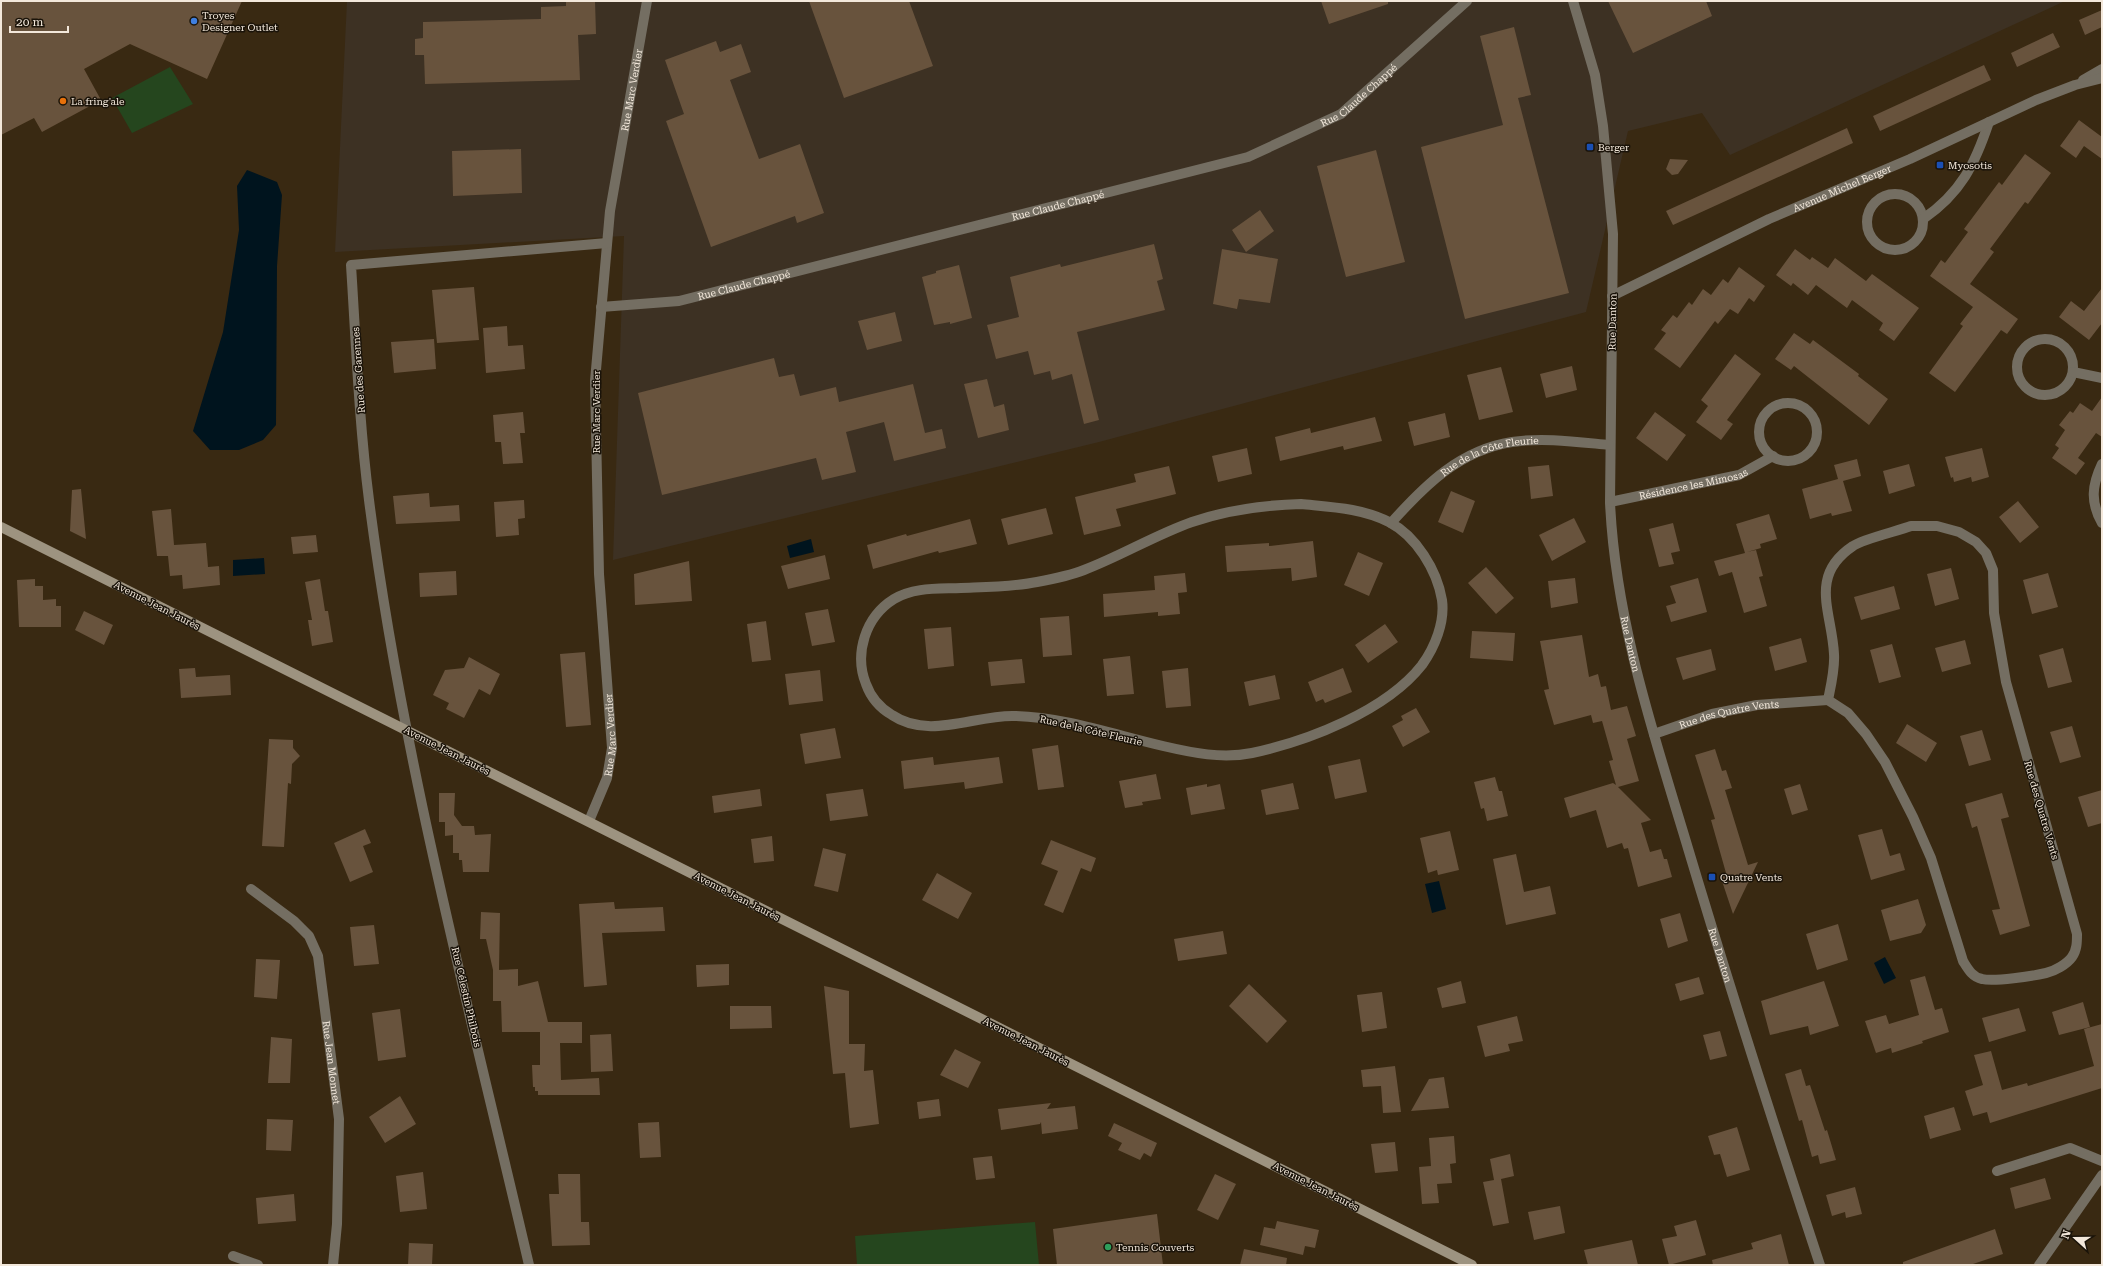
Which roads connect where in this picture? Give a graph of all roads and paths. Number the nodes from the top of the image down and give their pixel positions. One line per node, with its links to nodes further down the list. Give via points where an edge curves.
1 (647, 1): 9 (street, Rue Marc Verdier, via 610,211)
2 (1467, 1): 11 (street, Rue Claude Chappé, via 1341,114 1248,157 678,301)
3 (1573, 1): 10 (street, Rue Danton, via 1595,75 1603,126 1613,234)
4 (2102, 68): 6 (street, Avenue Michel Berger)
5 (2102, 78): 6 (street, Avenue Michel Berger)
6 (2075, 85): 7 (street, Avenue Michel Berger)
7 (1989, 122): 8 (street, via 1972,167 1941,207); 10 (street, Avenue Michel Berger, via 1770,219)
8 (1923, 219): 8 (street, via 1916,203 1905,196 1892,194 1883,196 1873,205 1867,217 1867,226 1869,234 1881,247 1898,250 1914,243 1923,228)
9 (607, 243): 11 (street, Rue Marc Verdier); 22 (street, Rue des Garennes, via 351,265 359,402 369,499)
10 (1612, 296): 14 (street, Rue Danton)
11 (601, 307): 24 (street, Rue Marc Verdier, via 595,381 599,574 612,748 607,778)
12 (2073, 372): 12 (street, via 2071,355 2066,348 2051,340 2033,342 2026,347 2018,362 2020,380 2025,387 2040,395 2058,393 2065,388); 13 (street)
13 (2102, 378)
14 (1609, 445): 17 (street, Rue Danton); 18 (street, Rue de la Côte Fleurie, via 1538,440 1513,441 1488,447 1466,456 1443,471 1418,493)
15 (1773, 456): 15 (street, via 1791,460 1807,454 1813,447 1816,438 1815,421 1803,407 1786,403 1777,405 1764,417 1759,434 1766,451); 17 (street, Résidence les Mimosas, via 1739,475)
16 (2102, 464): 19 (street, via 2095,478 2093,492 2094,507)
17 (1610, 502): 23 (street, Rue Danton, via 1624,619)
18 (1391, 523): 18 (street, Rue de la Côte Fleurie, via 1359,511 1301,504 1263,505 1193,522 1084,570 1063,576 1000,587 924,589 908,593 893,600 871,623 863,639 861,670 875,702 900,720 919,726 936,726 989,717 1031,717 1058,720 1207,754 1226,756 1284,745 1328,730 1386,698 1420,667 1434,645 1441,622 1442,602 1436,580 1414,542)
19 (2102, 523)
20 (1, 527): 22 (main road, Avenue Jean Jaurès)
21 (1828, 700): 21 (street, Rue des Quatre Vents, via 1848,713 1885,762 1931,858 1963,961 1971,973 1981,979 1992,980 2047,973 2072,958 2077,947 2077,934 2006,682 1994,613 1993,570 1986,553 1976,542 1959,532 1937,526 1911,526 1854,545 1837,560 1827,577 1824,598 1834,655); 23 (street, Rue des Quatre Vents, via 1757,705 1712,714)
22 (406, 729): 24 (main road, Avenue Jean Jaurès); 32 (street, Rue Célestin Philbois, via 427,831)
23 (1654, 734): 34 (street, Rue Danton, via 1778,1138)
24 (589, 822): 33 (main road, Avenue Jean Jaurès)
25 (251, 889): 31 (street, Rue Jean Monnet, via 294,921 309,936 318,956 339,1119 340,1162)
26 (2102, 1161): 27 (street, via 2070,1148)
27 (1997, 1171)
28 (2102, 1175): 35 (street)
29 (233, 1256): 30 (street)
30 (258, 1265)
31 (333, 1265)
32 (529, 1265)
33 (1472, 1265)
34 (1820, 1265)
35 (2039, 1265)

